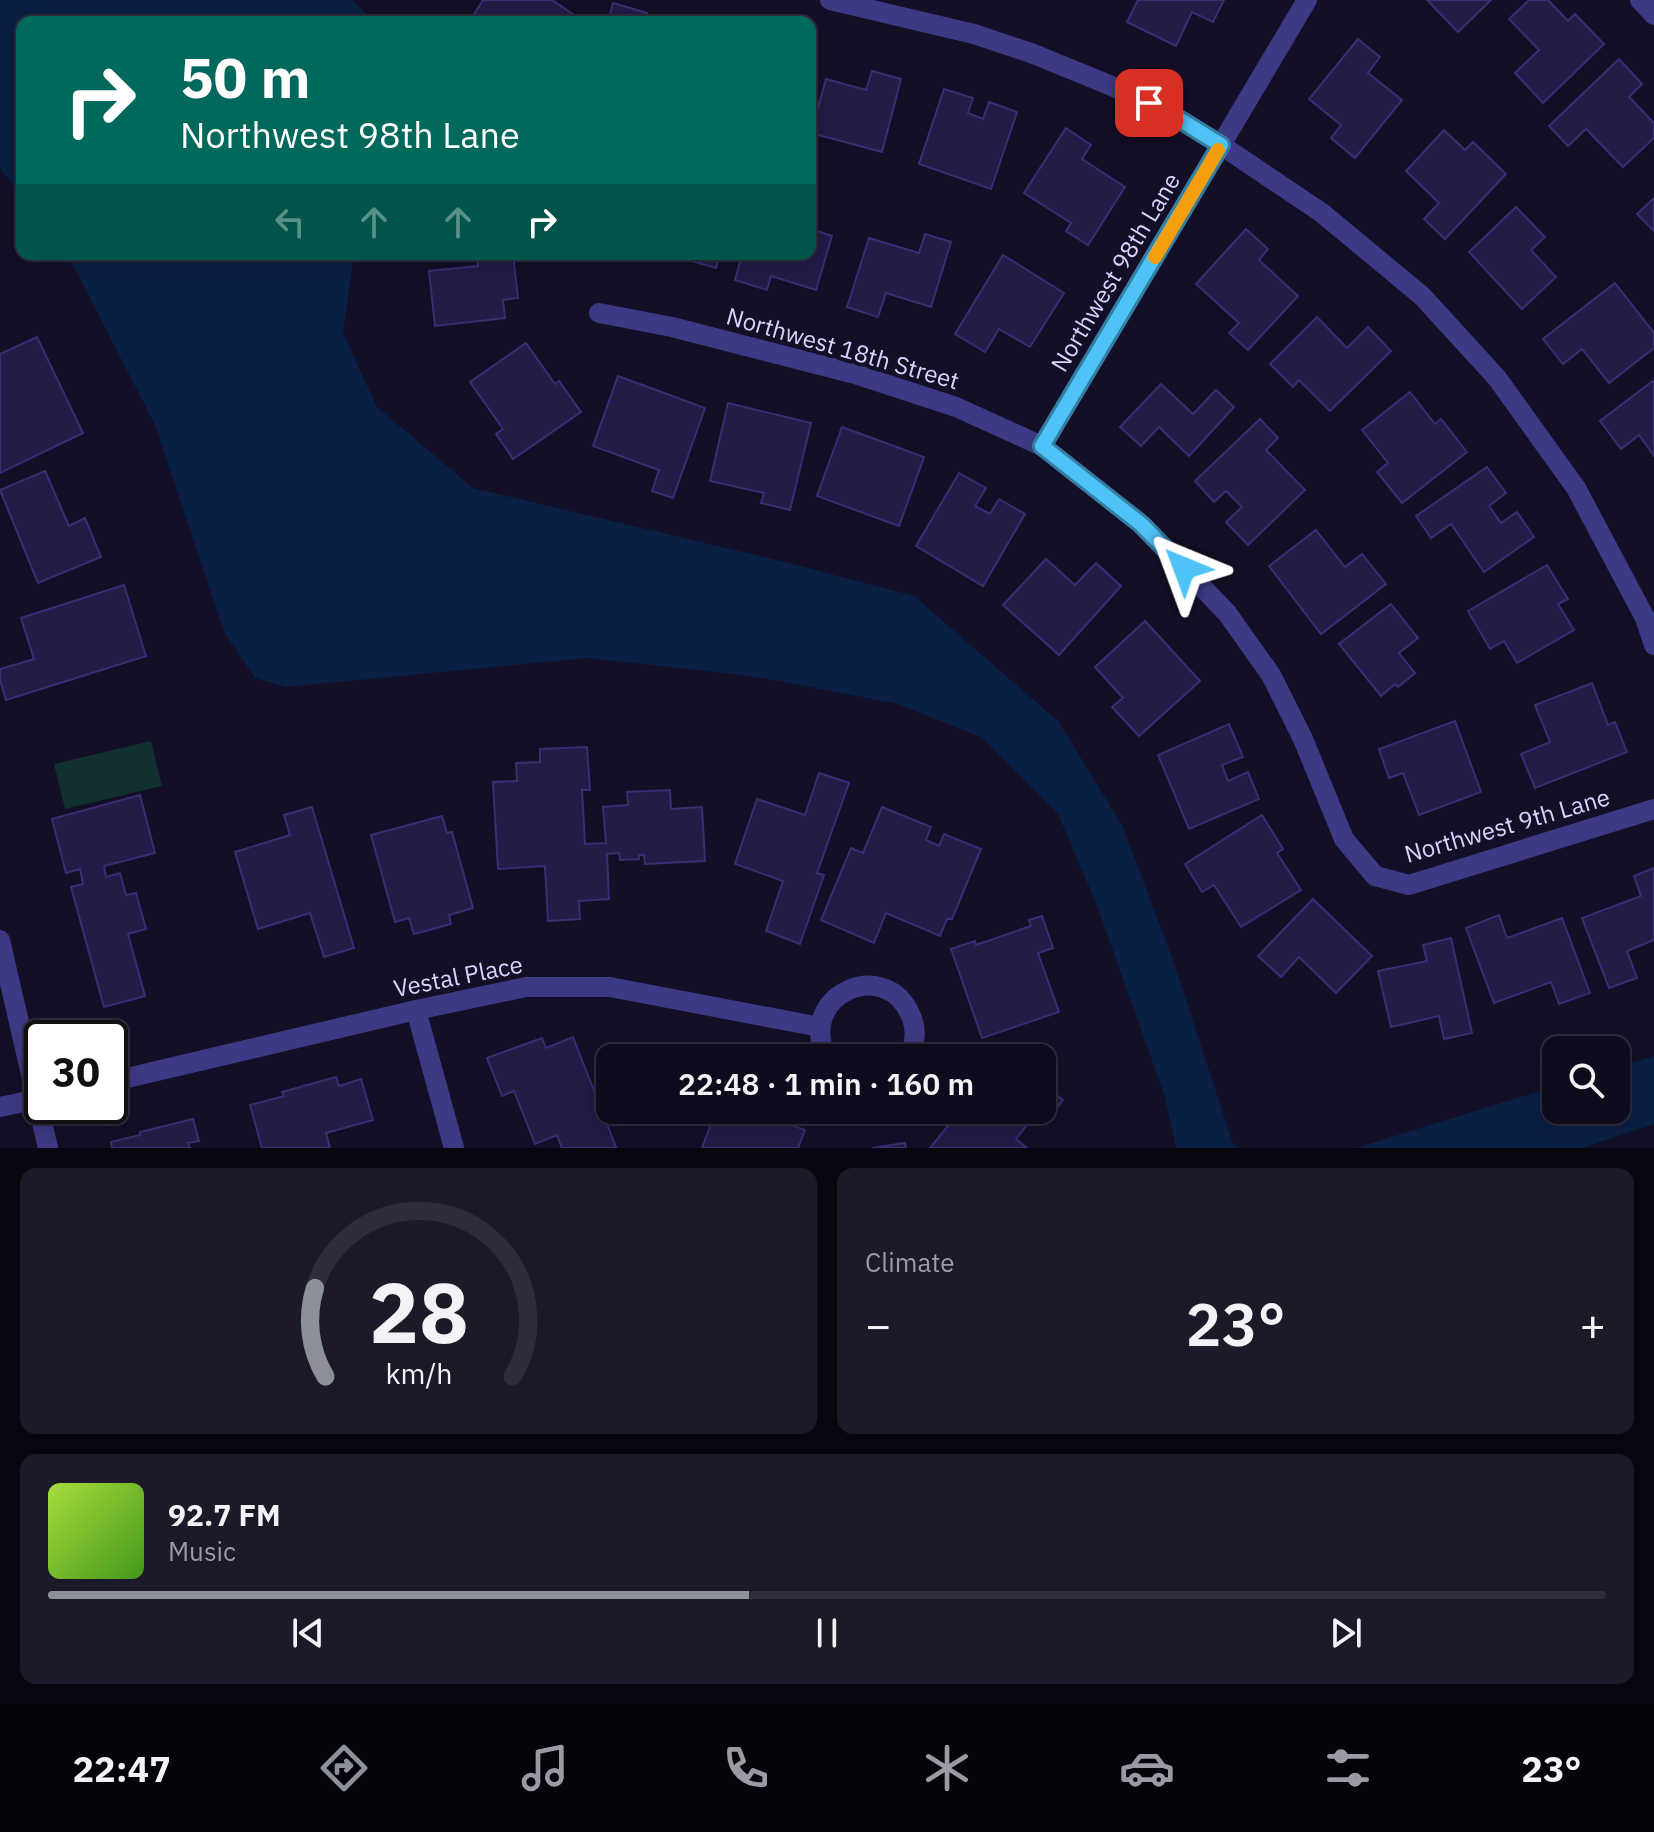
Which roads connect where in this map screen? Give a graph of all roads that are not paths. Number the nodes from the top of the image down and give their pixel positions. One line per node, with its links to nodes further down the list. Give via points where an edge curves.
1 (830, 0): 5 (street, via 1031,53 1169,113)
2 (1307, 0): 5 (street, Northwest 98th Lane)
3 (1640, 0): 4 (street)
4 (1654, 15)
5 (1221, 145): 7 (street, Northwest 98th Lane); 8 (street, via 1322,213 1389,268 1497,378 1576,488)
6 (599, 313): 7 (street, Northwest 18th Street, via 855,374 956,407)
7 (1042, 446): 10 (street, Northwest 18th Street, via 1141,524 1227,613 1284,700 1344,839)
8 (1654, 645)
9 (1654, 809): 10 (street, Northwest 9th Lane, via 1409,885)
10 (1375, 876)
11 (0, 940): 14 (street)
12 (416, 1010): 13 (street, Vestal Place, via 526,987 610,987); 17 (street, Vestal Place); 22 (street)
13 (820, 1027): 15 (street); 16 (street, via 835,998 865,985 896,995 908,1007)
14 (24, 1035)
15 (822, 1044)
16 (913, 1044)
17 (128, 1078)
18 (24, 1102): 19 (street)
19 (0, 1107)
20 (44, 1124): 21 (street)
21 (48, 1148)
22 (454, 1148)

